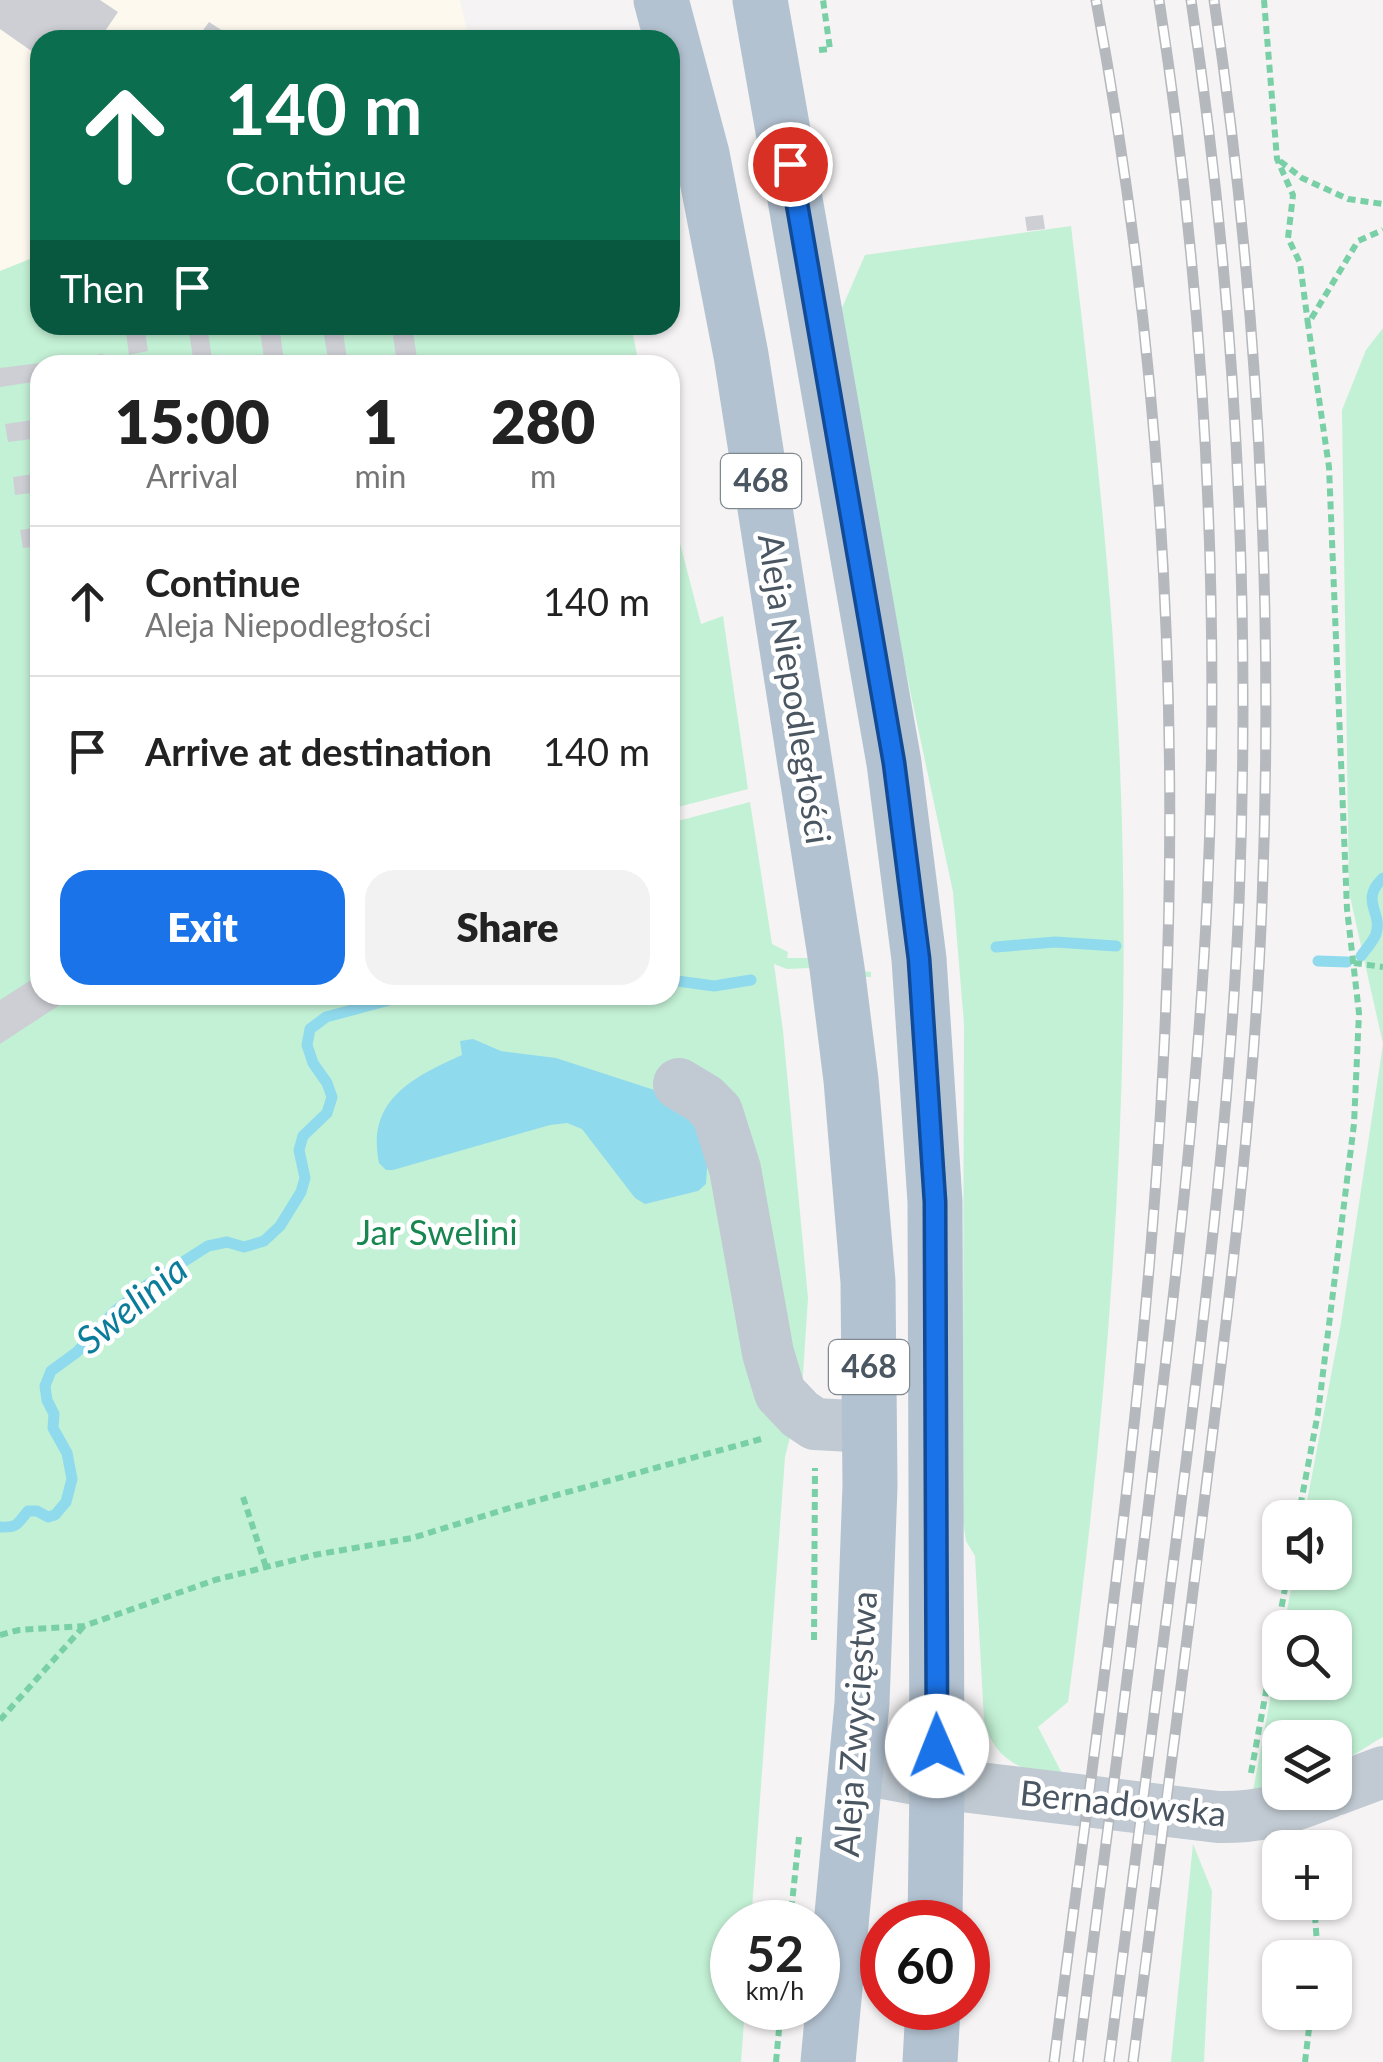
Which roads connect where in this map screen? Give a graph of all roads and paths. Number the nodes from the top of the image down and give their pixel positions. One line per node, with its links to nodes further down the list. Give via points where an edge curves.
1 (661, 0): 5 (main road, Aleja Niepodległości / 468)
2 (760, 0): 28 (main road, Aleja Zwycięstwa / 468, via 894,763 919,959 935,1202)
3 (823, 0): 6 (path, via 830,49)
4 (1264, 0): 8 (path)
5 (669, 30)
6 (819, 50)
7 (680, 71): 14 (main road, Aleja Niepodległości / 468, via 741,355)
8 (1276, 159): 9 (path, via 1348,199); 11 (path, via 1293,195 1288,238 1300,263)
9 (1383, 204)
10 (1383, 230): 11 (path, via 1358,241)
11 (1308, 324): 12 (path, via 1329,467)
12 (1354, 963): 13 (path); 19 (path, via 1360,1013 1354,1124)
13 (1383, 967)
14 (838, 968): 17 (main road, Aleja Zwycięstwa / 468, via 868,1282)
15 (679, 1084): 16 (street, via 717,1112 736,1169 780,1393)
16 (815, 1424): 17 (street); 20 (path, via 412,1538); 24 (path)
17 (870, 1427): 26 (main road, Aleja Zwycięstwa / 468)
18 (243, 1497): 20 (path)
19 (1301, 1500)
20 (266, 1568): 22 (path)
21 (1285, 1590): 31 (path)
22 (84, 1626): 23 (path); 25 (path)
23 (0, 1635)
24 (814, 1644)
25 (0, 1720)
26 (856, 1768): 28 (street, Bernadowska); 37 (main road, Aleja Zwycięstwa / 468)
27 (1383, 1772): 29 (street, Bernadowska)
28 (937, 1783): 31 (street, Bernadowska); 32 (main road, Aleja Zwycięstwa / 468)
29 (1352, 1784)
30 (1281, 1810): 31 (street, Bernadowska)
31 (1244, 1818)
32 (935, 1900)
33 (780, 2030): 36 (path)
34 (932, 2030): 38 (main road)
35 (1309, 2030): 39 (path)
36 (776, 2062)
37 (828, 2062)
38 (930, 2062)
39 (1305, 2062)

